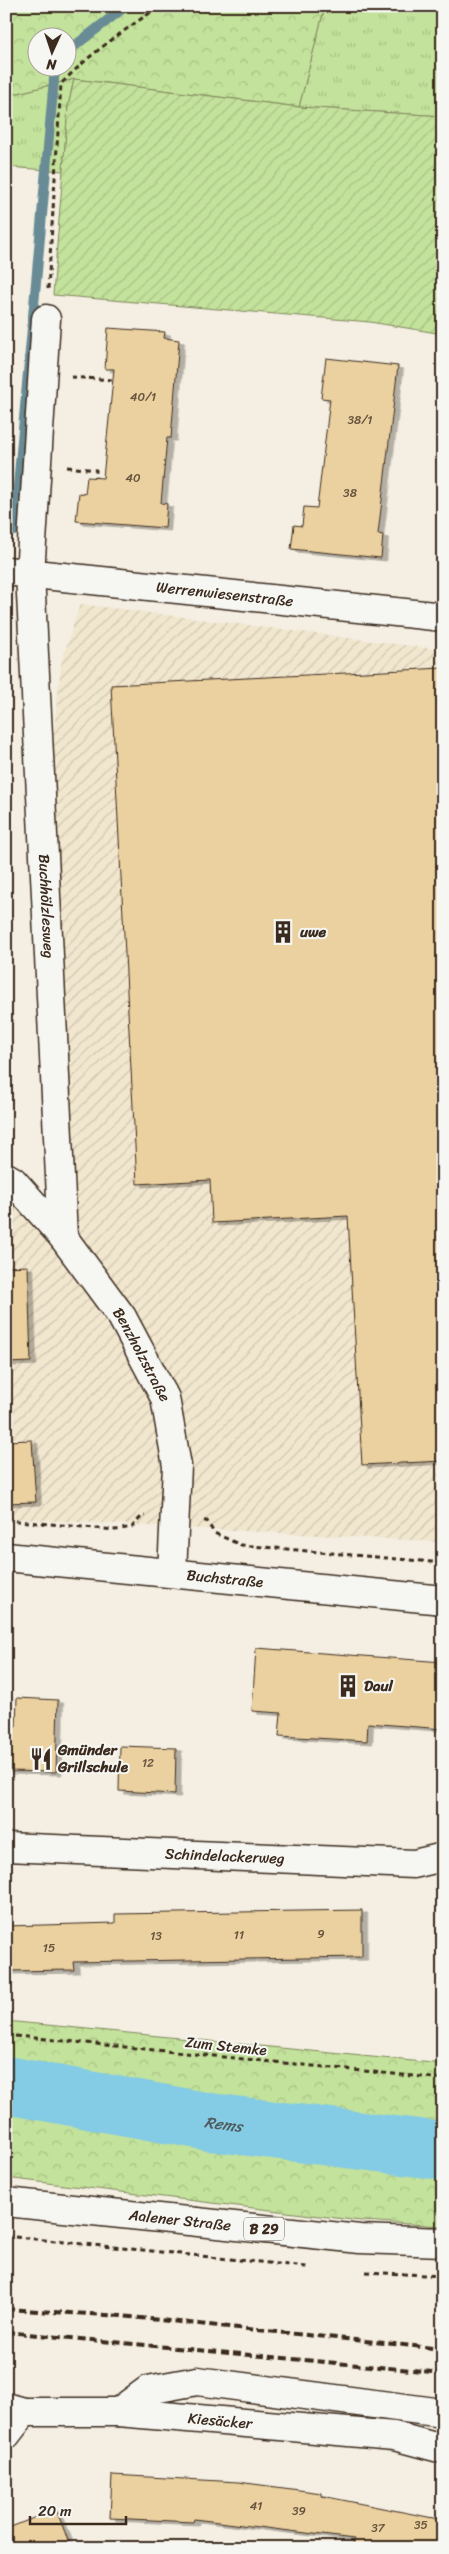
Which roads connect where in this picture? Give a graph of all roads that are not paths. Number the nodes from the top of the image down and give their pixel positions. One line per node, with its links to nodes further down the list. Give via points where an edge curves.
1 (46, 319): 2 (street, Buchhölzlesweg, via 42,385)
2 (18, 572): 3 (street, Werrenwiesenstraße); 5 (street, Buchhölzlesweg)
3 (443, 617)
4 (6, 1177): 5 (street, Benzholzstraße, via 14,1181)
5 (63, 1237): 7 (street, Benzholzstraße, via 122,1317 165,1398 177,1466)
6 (6, 1556): 7 (street, Buchstraße)
7 (172, 1573): 8 (street, Buchstraße)
8 (443, 1600)
9 (6, 1847): 10 (street, Schindelackerweg, via 414,1864)
10 (443, 1857)
11 (6, 2202): 12 (street, Aalener Straße / B 29, via 360,2239)
12 (443, 2242)
13 (15, 2409): 14 (street, Kiesäcker); 16 (street, Kiesäcker)
14 (118, 2412): 15 (street, via 148,2390 196,2381); 17 (street, Kiesäcker, via 394,2436)
15 (443, 2413)
16 (6, 2434)
17 (443, 2449)

